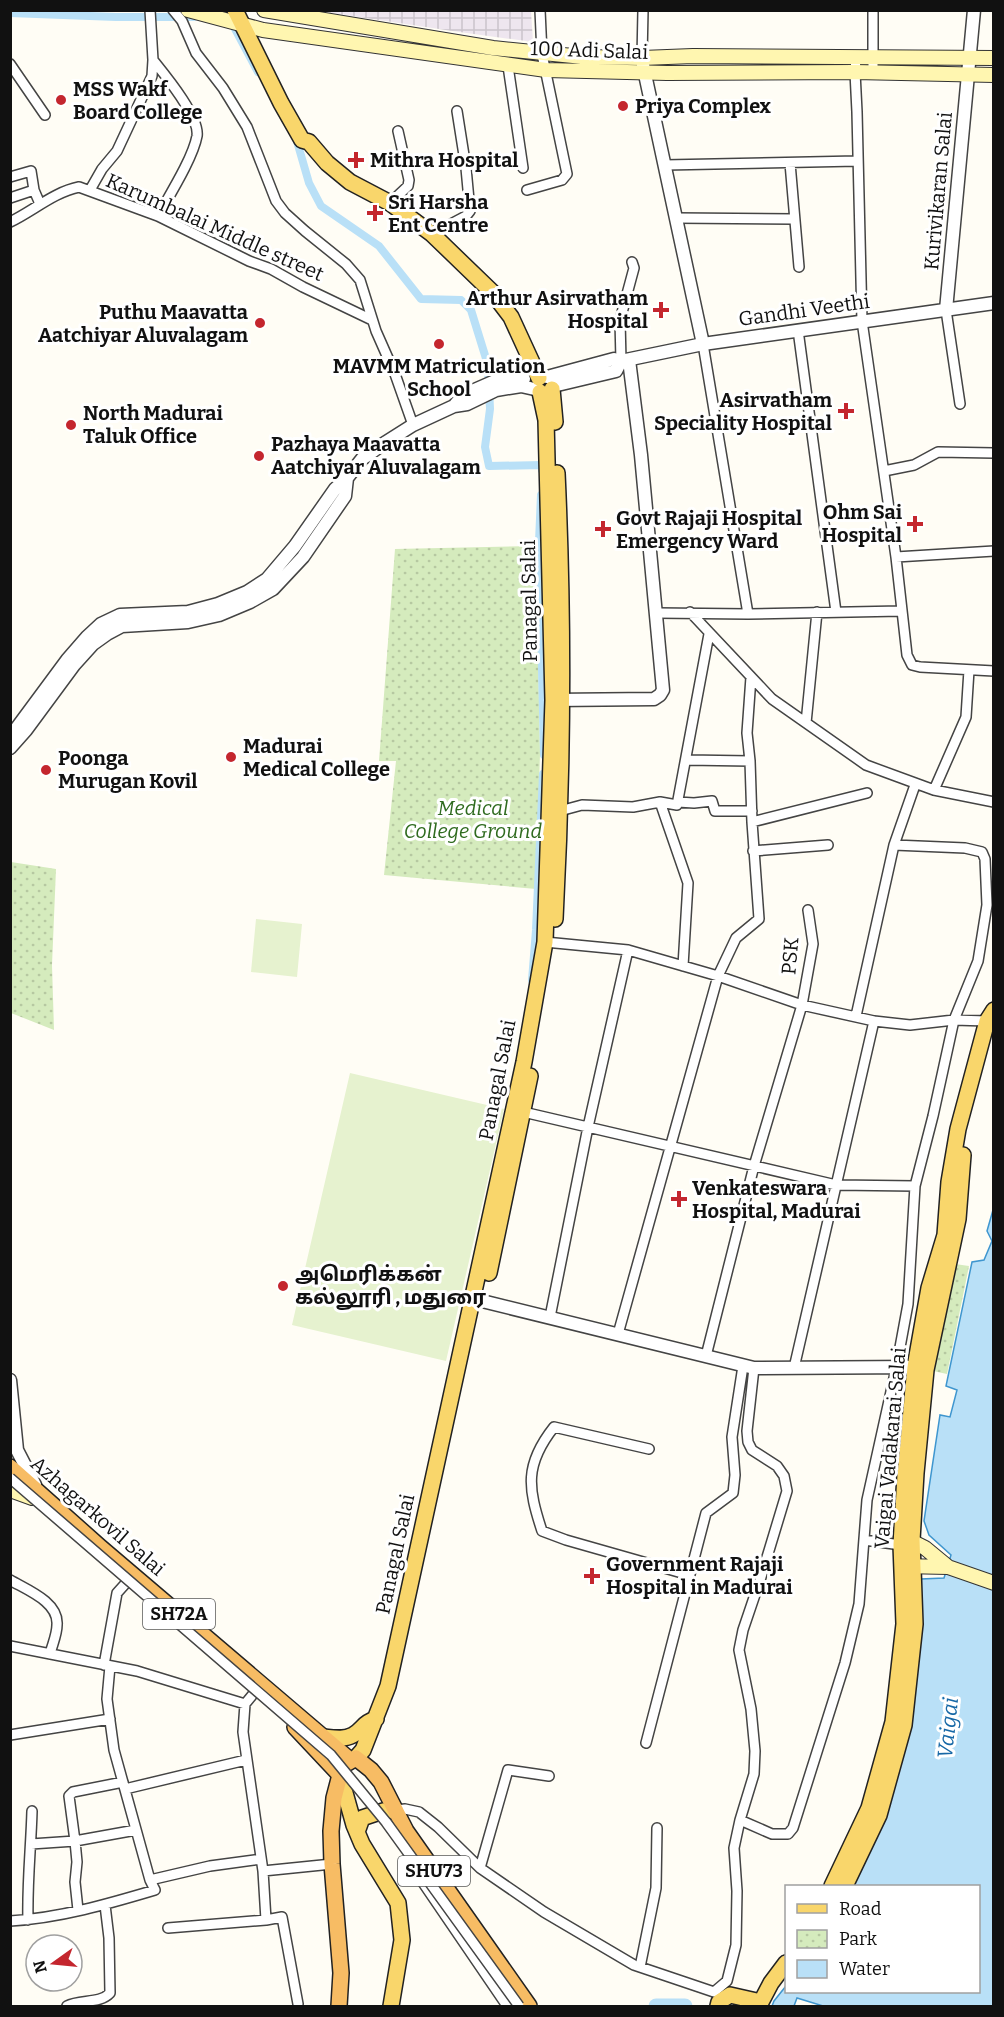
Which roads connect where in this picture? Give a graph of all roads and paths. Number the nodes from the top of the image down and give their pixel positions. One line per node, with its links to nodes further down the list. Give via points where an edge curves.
1 (150, 10): 13 (street)
2 (264, 10): 9 (main road, 100 Adi Salai)
3 (540, 10): 9 (street)
4 (643, 10): 10 (street)
5 (873, 10): 16 (street)
6 (974, 10): 12 (street, Kurivikaran Salai)
7 (186, 13): 8 (main road, 100 Adi Salai); 45 (street, via 196,53 224,87 247,127 276,201 360,280)
8 (244, 18): 17 (main road, 100 Adi Salai); 34 (main road, Panagal Salai, via 302,140 309,142 345,179)
9 (542, 54): 10 (main road, 100 Adi Salai); 18 (street)
10 (642, 58): 15 (main road, 100 Adi Salai, via 693,56); 19 (street)
11 (993, 58): 12 (main road, 100 Adi Salai)
12 (968, 59): 16 (main road, 100 Adi Salai); 20 (street, Kurivikaran Salai)
13 (153, 60): 31 (street, via 152,76 130,126); 36 (street, via 195,122 197,136)
14 (10, 64): 23 (street)
15 (856, 65): 16 (main road, 100 Adi Salai); 19 (main road, 100 Adi Salai); 25 (street)
16 (874, 65): 20 (main road, 100 Adi Salai)
17 (508, 66): 18 (main road, 100 Adi Salai); 28 (street)
18 (546, 70): 19 (main road, 100 Adi Salai); 32 (street, via 567,174 562,180)
19 (645, 72): 27 (street)
20 (969, 75): 21 (main road, 100 Adi Salai); 44 (street, Kurivikaran Salai)
21 (993, 75)
22 (457, 111): 40 (street, via 470,211)
23 (45, 115)
24 (398, 131): 34 (street, via 410,180)
25 (857, 161): 26 (street); 46 (street)
26 (790, 163): 27 (street); 38 (street)
27 (665, 165): 37 (street)
28 (523, 168)
29 (10, 177): 30 (street, via 31,171)
30 (34, 190): 33 (street); 35 (street)
31 (90, 190): 35 (street, Karumbalai Middle street, via 79,186); 36 (street, Karumbalai Middle street)
32 (527, 190)
33 (10, 198)
34 (390, 203): 40 (main road, Panagal Salai)
35 (40, 204): 39 (street, Karumbalai Middle street)
36 (158, 216): 45 (street, Karumbalai Middle street)
37 (676, 218): 38 (street); 48 (street)
38 (794, 219): 42 (street)
39 (10, 222)
40 (432, 234): 50 (main road, Panagal Salai, via 492,292 511,317)
41 (632, 262): 49 (street, via 634,268 620,320)
42 (799, 267)
43 (993, 303): 44 (street, Gandhi Veethi)
44 (946, 310): 46 (street, Gandhi Veethi); 51 (street)
45 (372, 320): 52 (street)
46 (862, 321): 47 (street, Gandhi Veethi); 54 (street)
47 (798, 330): 48 (street, Gandhi Veethi); 61 (street)
48 (703, 344): 49 (street, Gandhi Veethi); 63 (street)
49 (625, 360): 50 (street, Gandhi Veethi, via 614,359); 62 (street, via 641,455)
50 (544, 385): 52 (street, Gandhi Veethi, via 496,386 463,394 454,406); 68 (main road, Panagal Salai)
51 (960, 404)
52 (413, 425): 55 (street, Gandhi Veethi, via 362,459)
53 (993, 453): 54 (street, via 938,452 914,465)
54 (884, 471): 57 (street)
55 (347, 478): 70 (street, Gandhi Veethi, via 267,579 247,592 188,612 120,615 101,624 38,696); 71 (street, via 345,496 303,557 273,589 219,615 180,623 122,626 107,634 74,665)
56 (993, 551): 57 (street)
57 (896, 557): 58 (street)
58 (901, 610): 61 (street); 65 (street, via 912,665)
59 (690, 612): 62 (street); 63 (street); 64 (street)
60 (817, 612): 61 (street); 63 (street); 69 (street)
61 (836, 612)
62 (657, 613): 68 (street, via 663,690 660,695 654,699)
63 (748, 614)
64 (709, 634): 67 (street); 72 (street)
65 (969, 670): 66 (street); 75 (street, via 966,717)
66 (993, 671)
67 (751, 677): 69 (street, via 772,699); 73 (street, via 747,733)
68 (558, 700): 81 (main road, Panagal Salai)
69 (806, 723): 74 (street, via 866,765)
70 (10, 737)
71 (10, 748)
72 (687, 759): 73 (street); 79 (street)
73 (750, 761): 80 (street)
74 (915, 784): 75 (street); 84 (street)
75 (934, 790): 77 (street)
76 (867, 794): 82 (street)
77 (993, 799)
78 (660, 801): 79 (street, via 677,805); 81 (street, via 633,807 582,806); 89 (street, via 688,883)
79 (678, 802): 80 (street, via 712,801 715,811)
80 (752, 811): 82 (street)
81 (555, 812): 87 (main road, Panagal Salai)
82 (752, 822): 85 (street)
83 (828, 845): 85 (street)
84 (894, 845): 92 (street); 93 (street, via 975,849 985,859 987,905 978,961)
85 (753, 851): 90 (street, via 759,919 736,938)
86 (808, 910): 91 (street, PSK, via 813,944)
87 (549, 943): 88 (street); 96 (main road, Panagal Salai)
88 (628, 950): 89 (street); 97 (street)
89 (683, 966): 90 (street)
90 (718, 976): 91 (street); 98 (street)
91 (802, 1005): 92 (street); 99 (street, PSK)
92 (856, 1016): 94 (street)
93 (954, 1020): 94 (street, via 910,1025); 95 (street); 101 (street)
94 (874, 1021): 100 (street)
95 (991, 1021): 109 (main road, Vaigai Vadakarai Salai, via 958,1129 945,1235 929,1288)
96 (519, 1111): 97 (street); 102 (main road, Panagal Salai); 130 (main road, Panagal Salai, via 388,1686)
97 (588, 1127): 98 (street); 103 (street)
98 (671, 1146): 99 (street); 104 (street)
99 (754, 1166): 100 (street); 105 (street, PSK)
100 (836, 1185): 101 (street); 107 (street)
101 (915, 1186): 108 (street, via 908,1304)
102 (482, 1301): 103 (street)
103 (550, 1317): 104 (street)
104 (618, 1334): 105 (street)
105 (706, 1356): 106 (street)
106 (748, 1367): 107 (street); 121 (street, via 732,1437 733,1493 706,1513); 141 (street, via 748,1442 752,1450 777,1466 787,1491 739,1650 755,1751 752,1786)
107 (794, 1368): 108 (street)
108 (896, 1369): 109 (street); 117 (street, via 867,1500)
109 (921, 1369): 118 (main road, Vaigai Vadakarai Salai, via 905,1475)
110 (10, 1380): 111 (street)
111 (13, 1428): 116 (street, via 17,1450)
112 (649, 1449): 121 (street, via 554,1427 530,1474 542,1531)
113 (10, 1467): 116 (highway, Azhagarkovil Salai / SH72A)
114 (10, 1479): 116 (highway, Azhagarkovil Salai / SH72A); 171 (street, bridge, via 331,1755 386,1822)
115 (10, 1490): 116 (main road)
116 (38, 1498): 123 (highway, Azhagarkovil Salai / SH72A); 132 (highway, Azhagarkovil Salai / SH72A)
117 (864, 1540): 118 (street); 141 (street, via 859,1604 846,1663 793,1828 788,1834 772,1834)
118 (910, 1543): 119 (main road, Vaigai Vadakarai Salai); 120 (main road)
119 (911, 1567): 120 (main road); 152 (main road, Vaigai Vadakarai Salai, via 893,1722 869,1808); 153 (main road, Vaigai Vadakarai Salai, via 915,1624 904,1725 879,1815)
120 (948, 1567): 124 (main road)
121 (689, 1575): 133 (street)
122 (10, 1580): 126 (street, via 47,1603 56,1614)
123 (126, 1583): 127 (street, via 117,1593); 128 (highway, Azhagarkovil Salai / SH72A)
124 (993, 1583)
125 (10, 1646): 126 (street)
126 (50, 1654): 127 (street)
127 (107, 1665): 128 (street); 129 (street)
128 (250, 1699): 135 (street, via 243,1732); 136 (highway, Azhagarkovil Salai / SH72A, via 292,1724)
129 (110, 1719): 131 (street); 138 (street)
130 (376, 1719): 132 (main road, via 367,1721 354,1735); 134 (main road, Panagal Salai, via 363,1750)
131 (10, 1735)
132 (324, 1737): 134 (highway, Azhagarkovil Salai / SH72A)
133 (646, 1743)
134 (353, 1759): 136 (highway, via 344,1765); 139 (highway, SHU73, via 381,1782)
135 (246, 1760): 138 (street); 147 (street)
136 (340, 1775): 144 (main road); 148 (highway, via 331,1831)
137 (549, 1776): 149 (street, via 508,1770)
138 (124, 1786): 143 (street); 145 (street, via 71,1793)
139 (395, 1810): 144 (main road, via 362,1818); 149 (street, via 419,1812); 170 (street, via 402,1844 411,1863); 172 (highway, SHU73)
140 (32, 1811): 146 (street)
141 (740, 1820): 163 (street, via 734,1848 736,1945)
142 (657, 1827): 161 (street, via 656,1888)
143 (136, 1830): 145 (street); 151 (street)
144 (357, 1832): 169 (main road, via 398,1903 402,1940)
145 (75, 1841): 146 (street); 155 (street)
146 (32, 1844): 156 (street)
147 (261, 1859): 150 (street); 151 (street)
148 (332, 1864): 150 (street); 168 (highway, via 341,1973)
149 (480, 1868): 161 (street, via 544,1912)
150 (263, 1871): 157 (street)
151 (150, 1880): 154 (street, via 155,1890)
152 (833, 1885)
153 (846, 1885)
154 (105, 1905): 155 (street); 165 (street, via 111,1988 108,1996)
155 (78, 1910): 156 (street)
156 (28, 1920): 158 (street)
157 (266, 1920): 159 (street); 166 (street, via 282,1917)
158 (10, 1921)
159 (168, 1928)
160 (785, 1964): 164 (main road)
161 (640, 1967): 163 (street)
162 (785, 1978): 164 (main road)
163 (720, 1999): 164 (main road)
164 (761, 2002)
165 (92, 2003): 167 (street)
166 (298, 2004)
167 (67, 2007)
168 (339, 2007)
169 (391, 2007)
170 (509, 2007)
171 (519, 2007)
172 (529, 2007)

